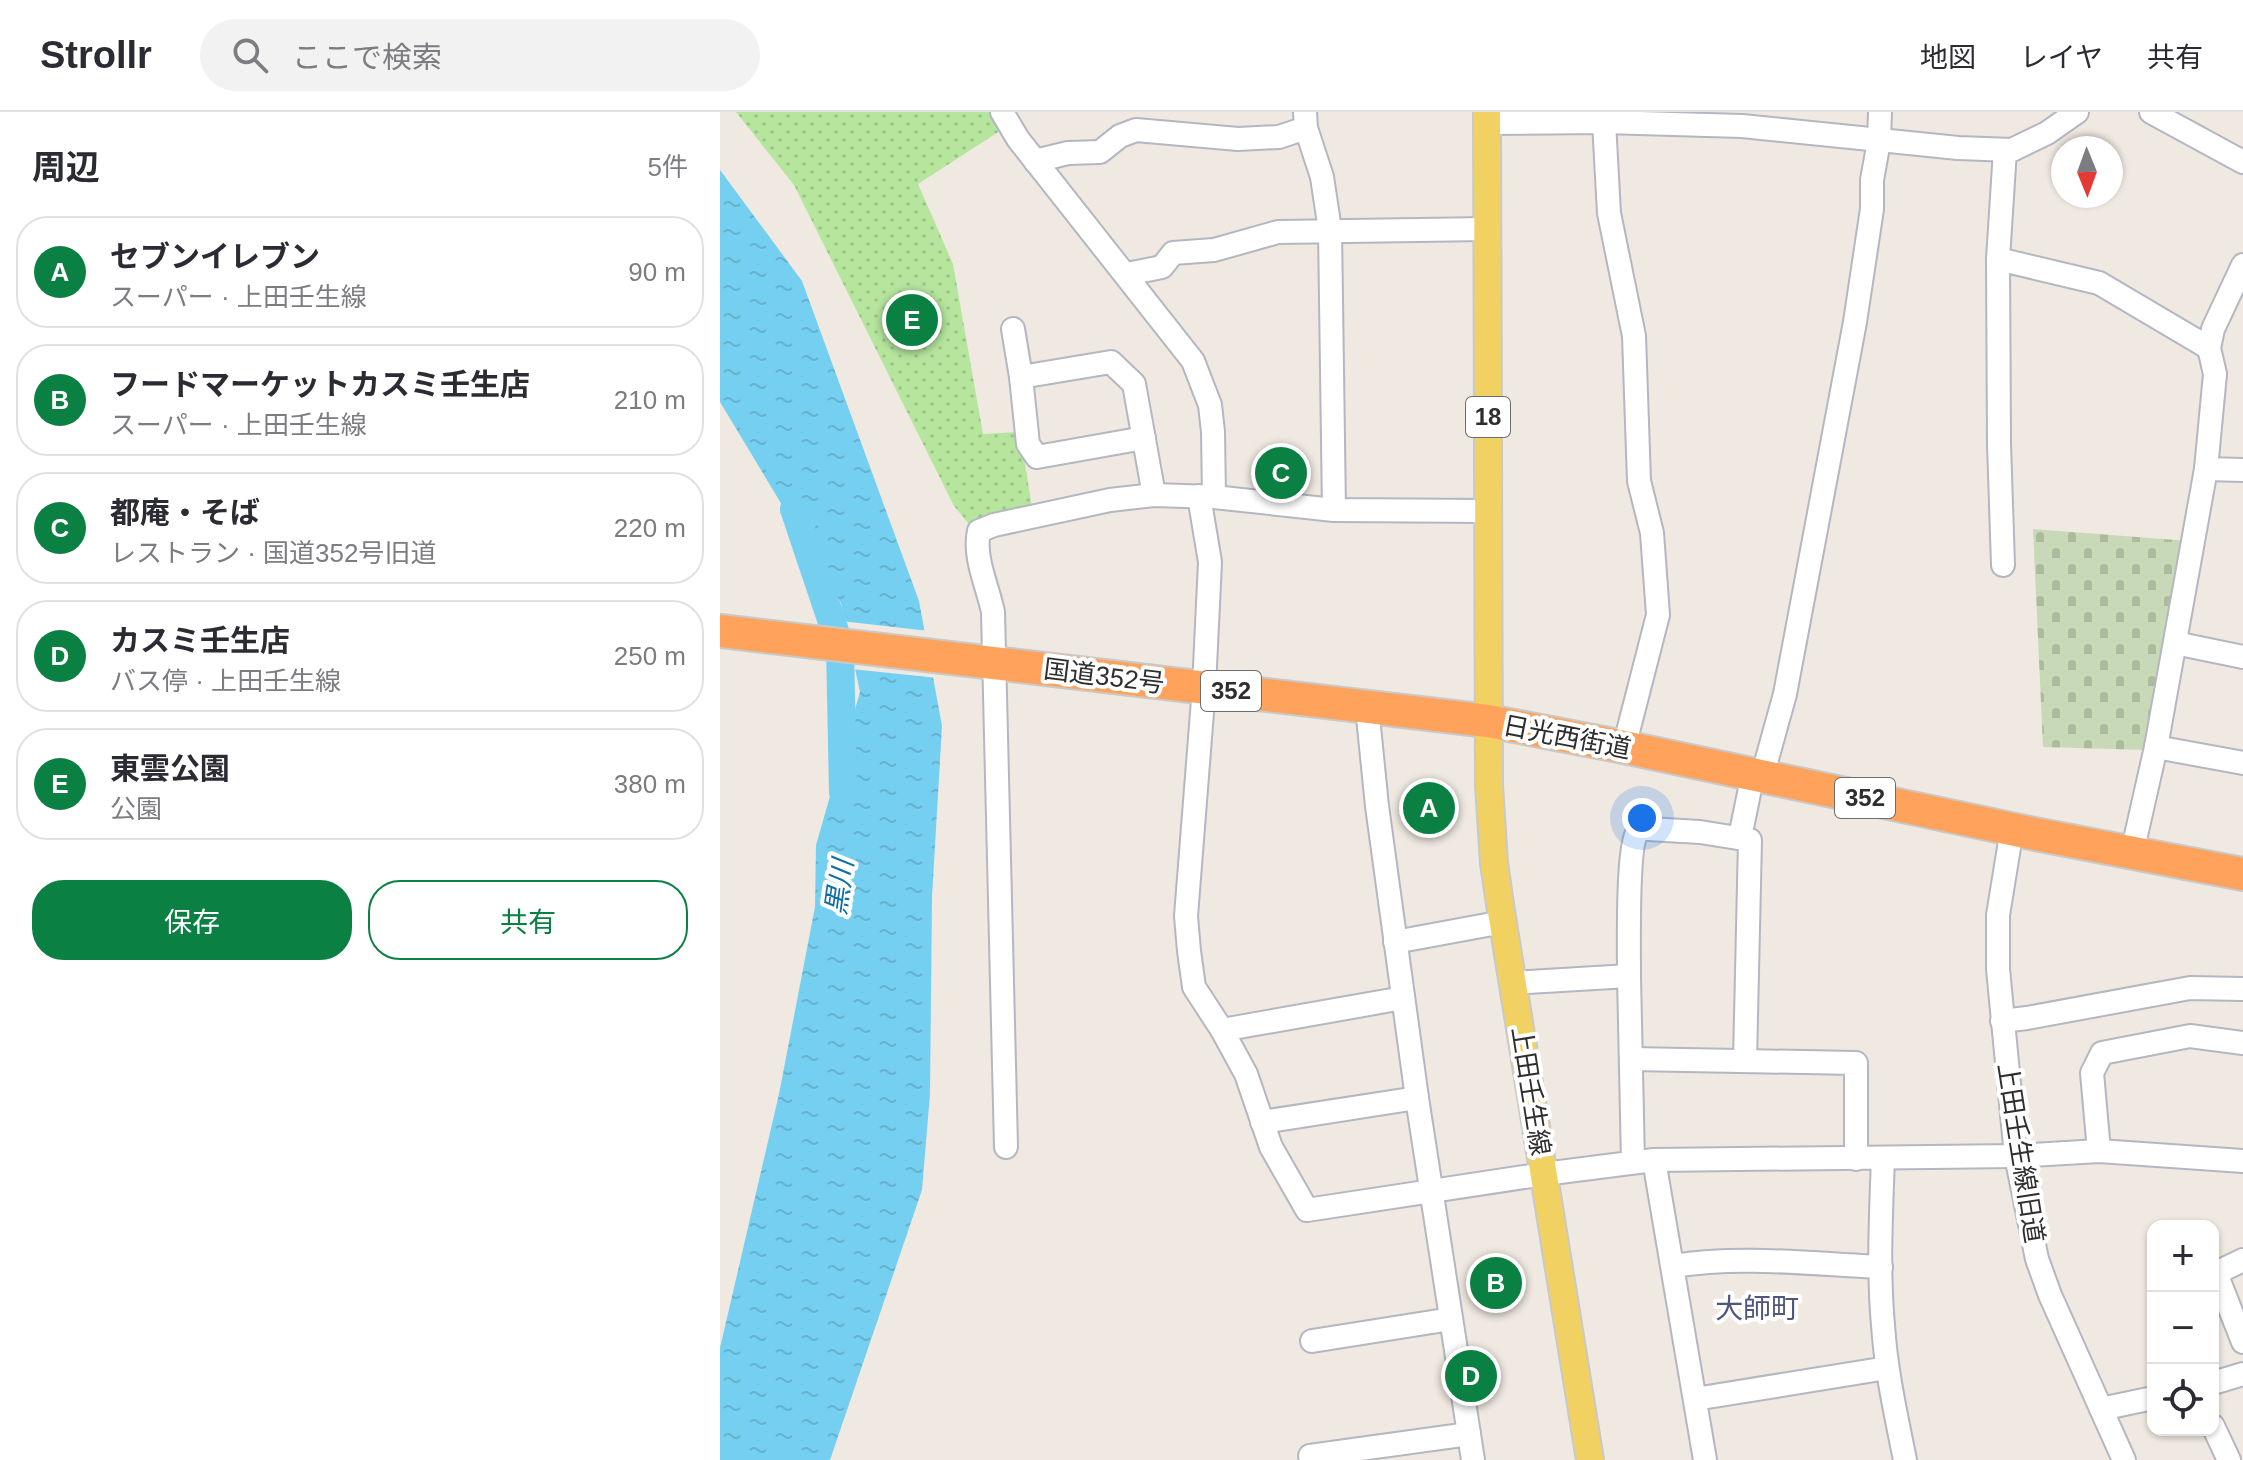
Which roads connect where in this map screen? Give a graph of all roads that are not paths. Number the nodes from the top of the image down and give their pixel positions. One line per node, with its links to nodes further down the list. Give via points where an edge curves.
1 (1002, 112): 10 (street)
2 (1880, 112): 8 (street)
3 (2077, 112): 9 (street, via 2047,133)
4 (2151, 112): 11 (street)
5 (1487, 117): 7 (street); 12 (main road, 日光西街道 / 18)
6 (1305, 120): 10 (street, via 1279,137 1238,139 1136,130 1100,152); 13 (street)
7 (1604, 122): 8 (street, via 1742,126); 36 (street, via 1609,213 1634,336 1639,481 1652,533 1658,615)
8 (1879, 141): 9 (street); 39 (street, via 1855,322 1785,694)
9 (2005, 150): 14 (street)
10 (1035, 161): 16 (street)
11 (2243, 162)
12 (1487, 229): 13 (street); 27 (main road, 日光西街道 / 18)
13 (1330, 230): 16 (street, via 1278,232 1214,250 1173,253 1162,267); 26 (street)
14 (1998, 259): 19 (street, via 2099,283); 28 (street)
15 (2243, 265): 17 (street)
16 (1127, 274): 25 (street, via 1193,361 1210,405 1213,432)
17 (2237, 296): 19 (street, via 2213,329)
18 (1013, 329): 20 (street)
19 (2209, 348): 22 (street, via 2215,374)
20 (1021, 377): 21 (street, via 1111,362 1134,384); 21 (street, via 1028,444 1037,457)
21 (1144, 438): 24 (street)
22 (2206, 469): 23 (street); 30 (street)
23 (2243, 470)
24 (1154, 495): 25 (street); 32 (street, via 979,531 993,612)
25 (1206, 497): 26 (street); 33 (street, via 1210,562)
26 (1334, 510): 27 (street)
27 (1488, 511): 35 (main road, 日光西街道 / 18)
28 (2003, 565)
29 (732, 632): 32 (highway, 国道352号 / 352)
30 (2175, 643): 31 (street); 37 (street)
31 (2243, 657)
32 (985, 662): 33 (highway, 国道352号 / 352); 57 (street)
33 (1204, 687): 34 (highway, 国道352号 / 352); 51 (street, via 1186,916 1194,987)
34 (1367, 707): 35 (highway, 国道352号 / 352); 45 (street)
35 (1488, 721): 36 (highway, 日光西街道 / 352); 44 (main road, 上田壬生線, via 1491,826)
36 (1624, 747): 39 (highway, 日光西街道 / 352)
37 (2156, 747): 38 (street); 42 (street)
38 (2243, 763)
39 (1758, 776): 40 (highway, 日光西街道 / 352); 41 (street)
40 (2012, 829): 42 (highway, 日光西街道 / 352); 50 (street, 上田壬生線旧道, via 1998,915)
41 (1740, 837): 46 (street, via 1648,829 1637,833 1630,875); 54 (street, via 1750,840)
42 (2132, 853): 43 (highway, 日光西街道 / 352)
43 (2243, 874)
44 (1503, 922): 45 (street); 47 (main road, 上田壬生線)
45 (1395, 942): 49 (street)
46 (1629, 976): 47 (street); 53 (street)
47 (1513, 983): 64 (main road, 上田壬生線)
48 (2243, 989): 50 (street, via 2190,988)
49 (1403, 998): 51 (street); 55 (street)
50 (2002, 1021): 59 (street, 上田壬生線旧道)
51 (1222, 1030): 56 (street, via 1246,1074)
52 (2243, 1043): 58 (street, via 2190,1036 2102,1053 2092,1073)
53 (1631, 1059): 54 (street); 62 (street)
54 (1745, 1061): 61 (street, via 1856,1063)
55 (1417, 1098): 56 (street); 65 (street)
56 (1262, 1122): 65 (street, via 1307,1210)
57 (1006, 1147)
58 (2099, 1151): 59 (street); 63 (street)
59 (2016, 1156): 60 (street); 77 (street, 上田壬生線旧道, via 2037,1259)
60 (1883, 1158): 61 (street); 68 (street)
61 (1856, 1159): 62 (street)
62 (1644, 1161): 64 (street); 67 (street)
63 (2243, 1161)
64 (1544, 1174): 65 (street); 82 (main road, 上田壬生線)
65 (1431, 1191): 69 (street)
66 (2243, 1260): 71 (street, via 2216,1273)
67 (1673, 1266): 68 (street, via 1738,1260); 75 (street)
68 (1881, 1267): 72 (street)
69 (1451, 1319): 70 (street); 78 (street)
70 (1312, 1341)
71 (2243, 1342)
72 (1887, 1368): 75 (street); 84 (street)
73 (2243, 1374): 74 (street)
74 (2219, 1381)
75 (1695, 1399): 83 (street)
76 (2147, 1399): 77 (street)
77 (2101, 1409): 85 (street, 上田壬生線旧道)
78 (1469, 1434): 80 (street); 81 (street)
79 (2218, 1436): 86 (street)
80 (1310, 1456)
81 (1473, 1460)
82 (1590, 1460)
83 (1705, 1460)
84 (1905, 1460)
85 (2124, 1460)
86 (2229, 1460)

